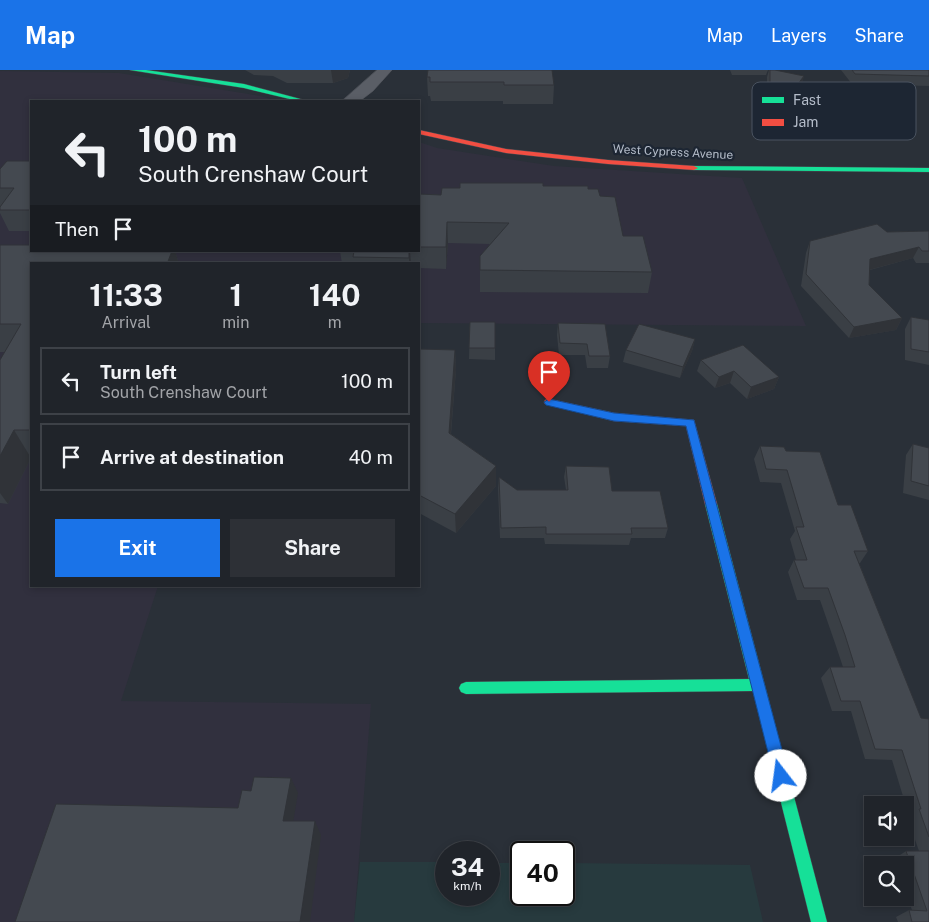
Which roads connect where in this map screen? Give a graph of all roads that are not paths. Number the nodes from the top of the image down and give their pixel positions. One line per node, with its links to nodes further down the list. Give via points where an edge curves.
1 (133, 70): 3 (street, via 244,86)
2 (385, 70): 4 (street)
3 (301, 100)
4 (351, 100)
5 (420, 132): 6 (street, West Cypress Avenue, via 506,150 608,162 712,169)
6 (929, 170)
7 (549, 402): 8 (street, via 614,417 690,423)
8 (758, 684): 9 (street); 10 (street)
9 (466, 688)
10 (819, 922)

